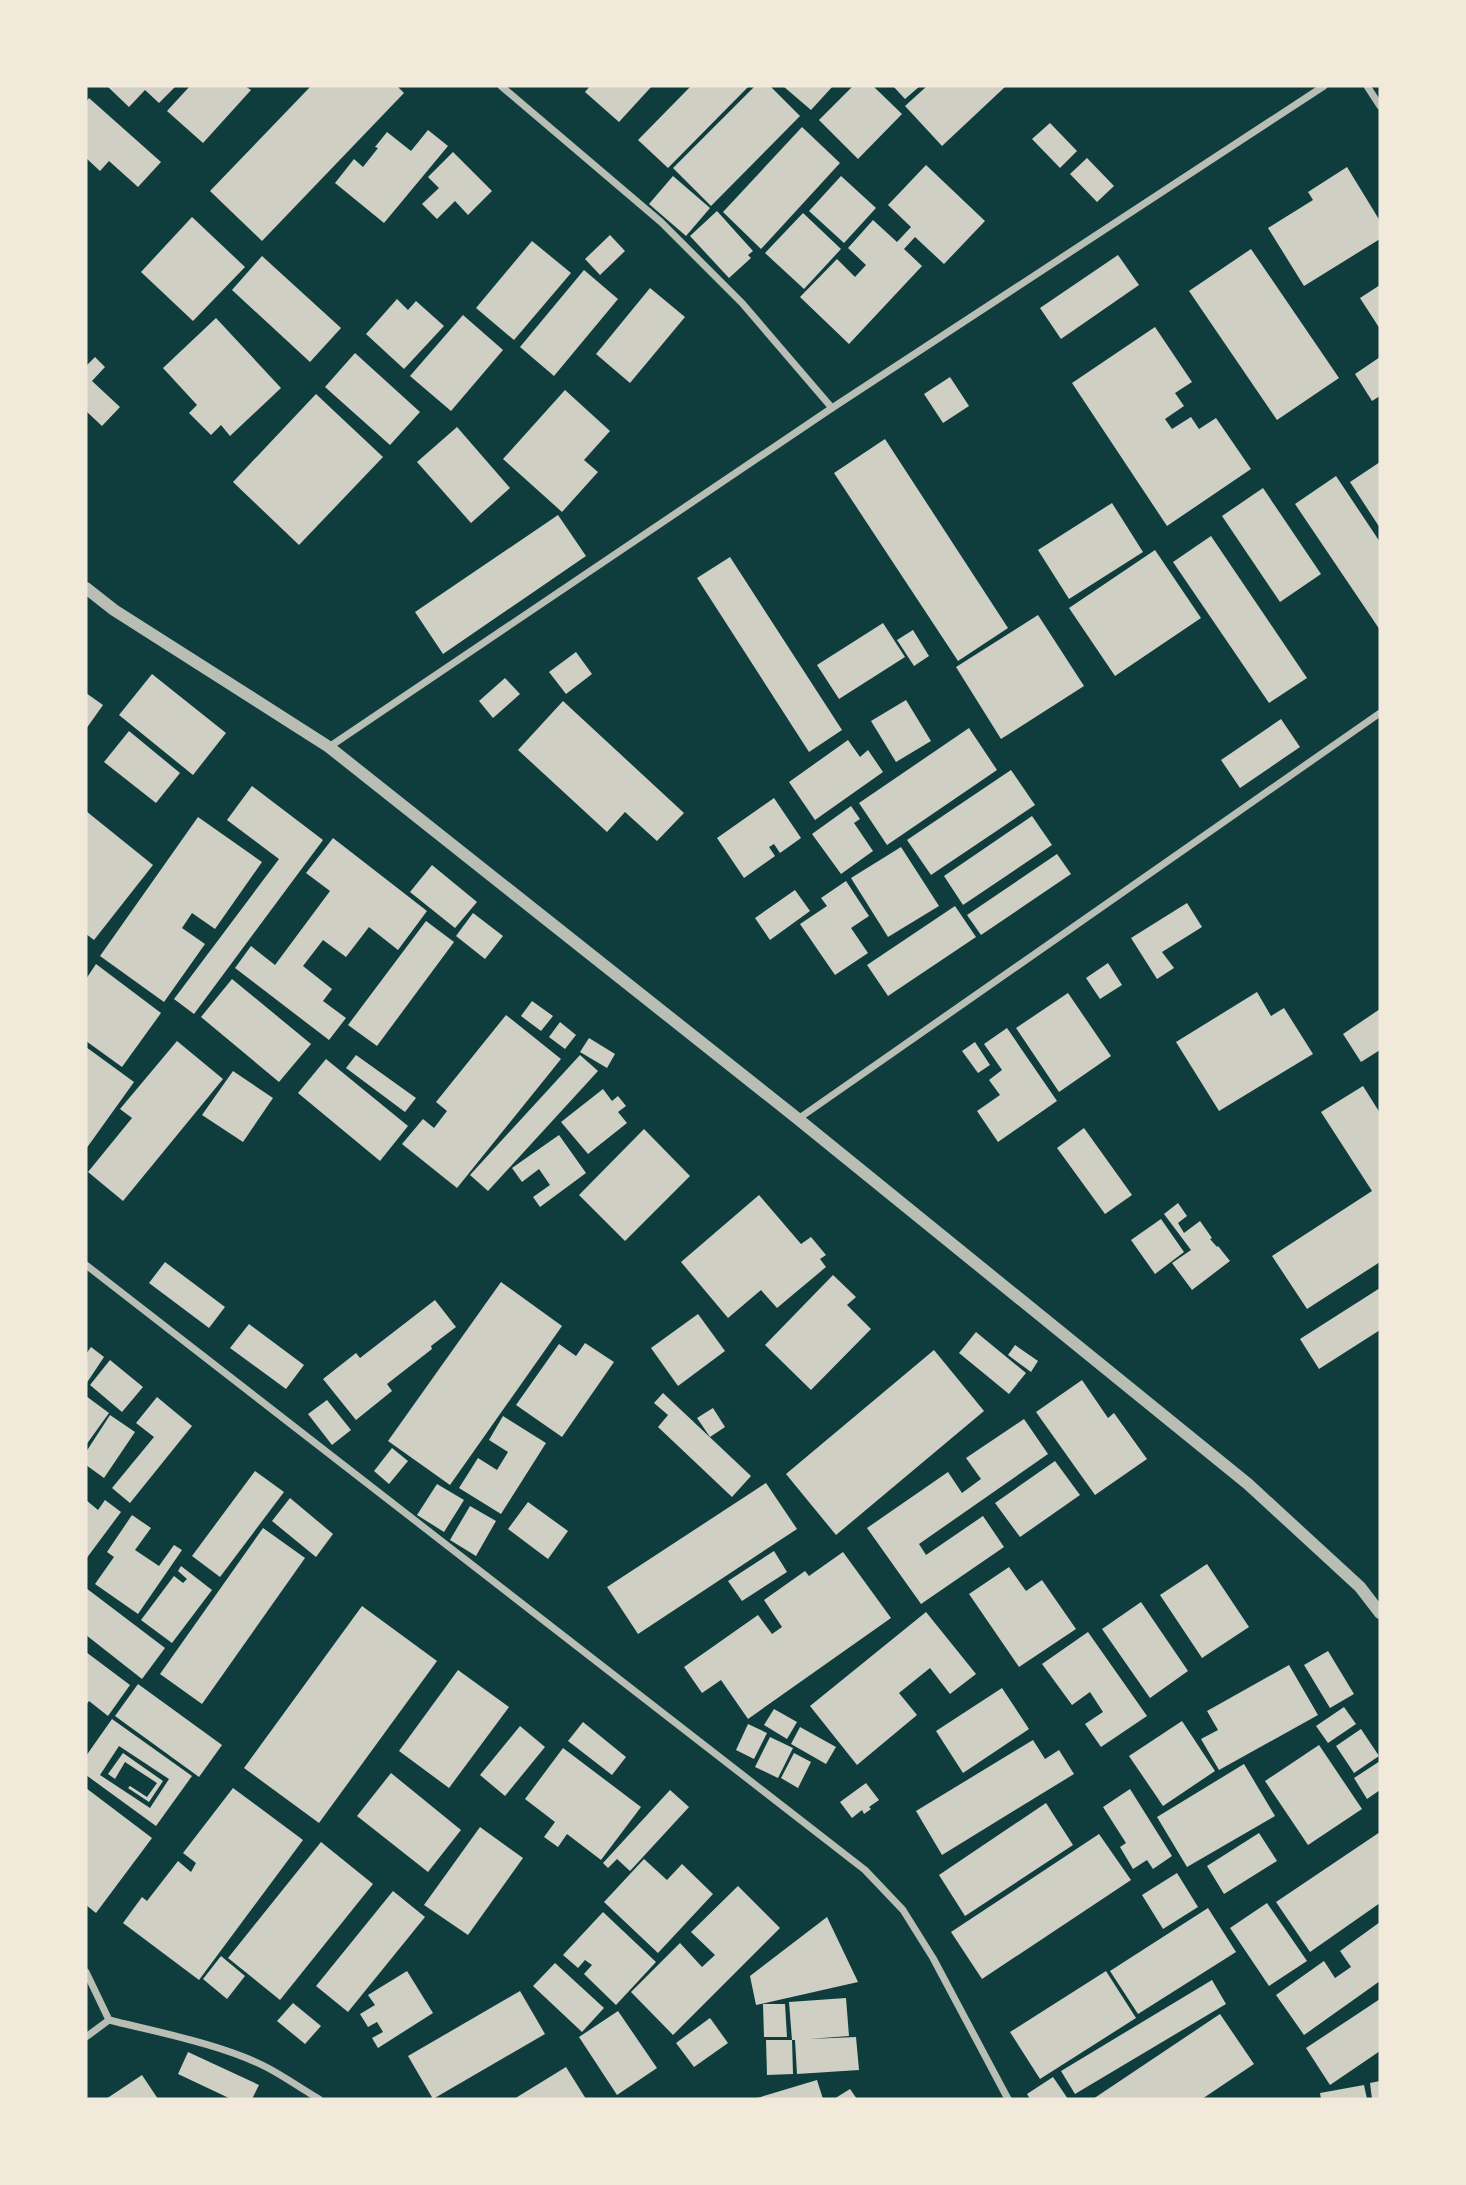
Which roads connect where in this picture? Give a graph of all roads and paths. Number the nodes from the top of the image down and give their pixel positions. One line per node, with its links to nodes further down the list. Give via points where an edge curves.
1 (501, 86): 5 (street, via 661,222 741,303)
2 (1324, 86): 5 (street)
3 (1367, 86): 4 (street)
4 (1380, 106)
5 (832, 408): 8 (street)
6 (86, 588): 8 (street)
7 (1380, 713): 9 (street)
8 (329, 747): 9 (street)
9 (798, 1119): 11 (street, via 1248,1484 1360,1587)
10 (86, 1265): 16 (street, via 864,1870 903,1910 933,1958)
11 (1380, 1613)
12 (86, 1972): 13 (street)
13 (108, 2021): 14 (street); 15 (street, via 219,2049 266,2067)
14 (86, 2037)
15 (319, 2099)
16 (1007, 2099)

